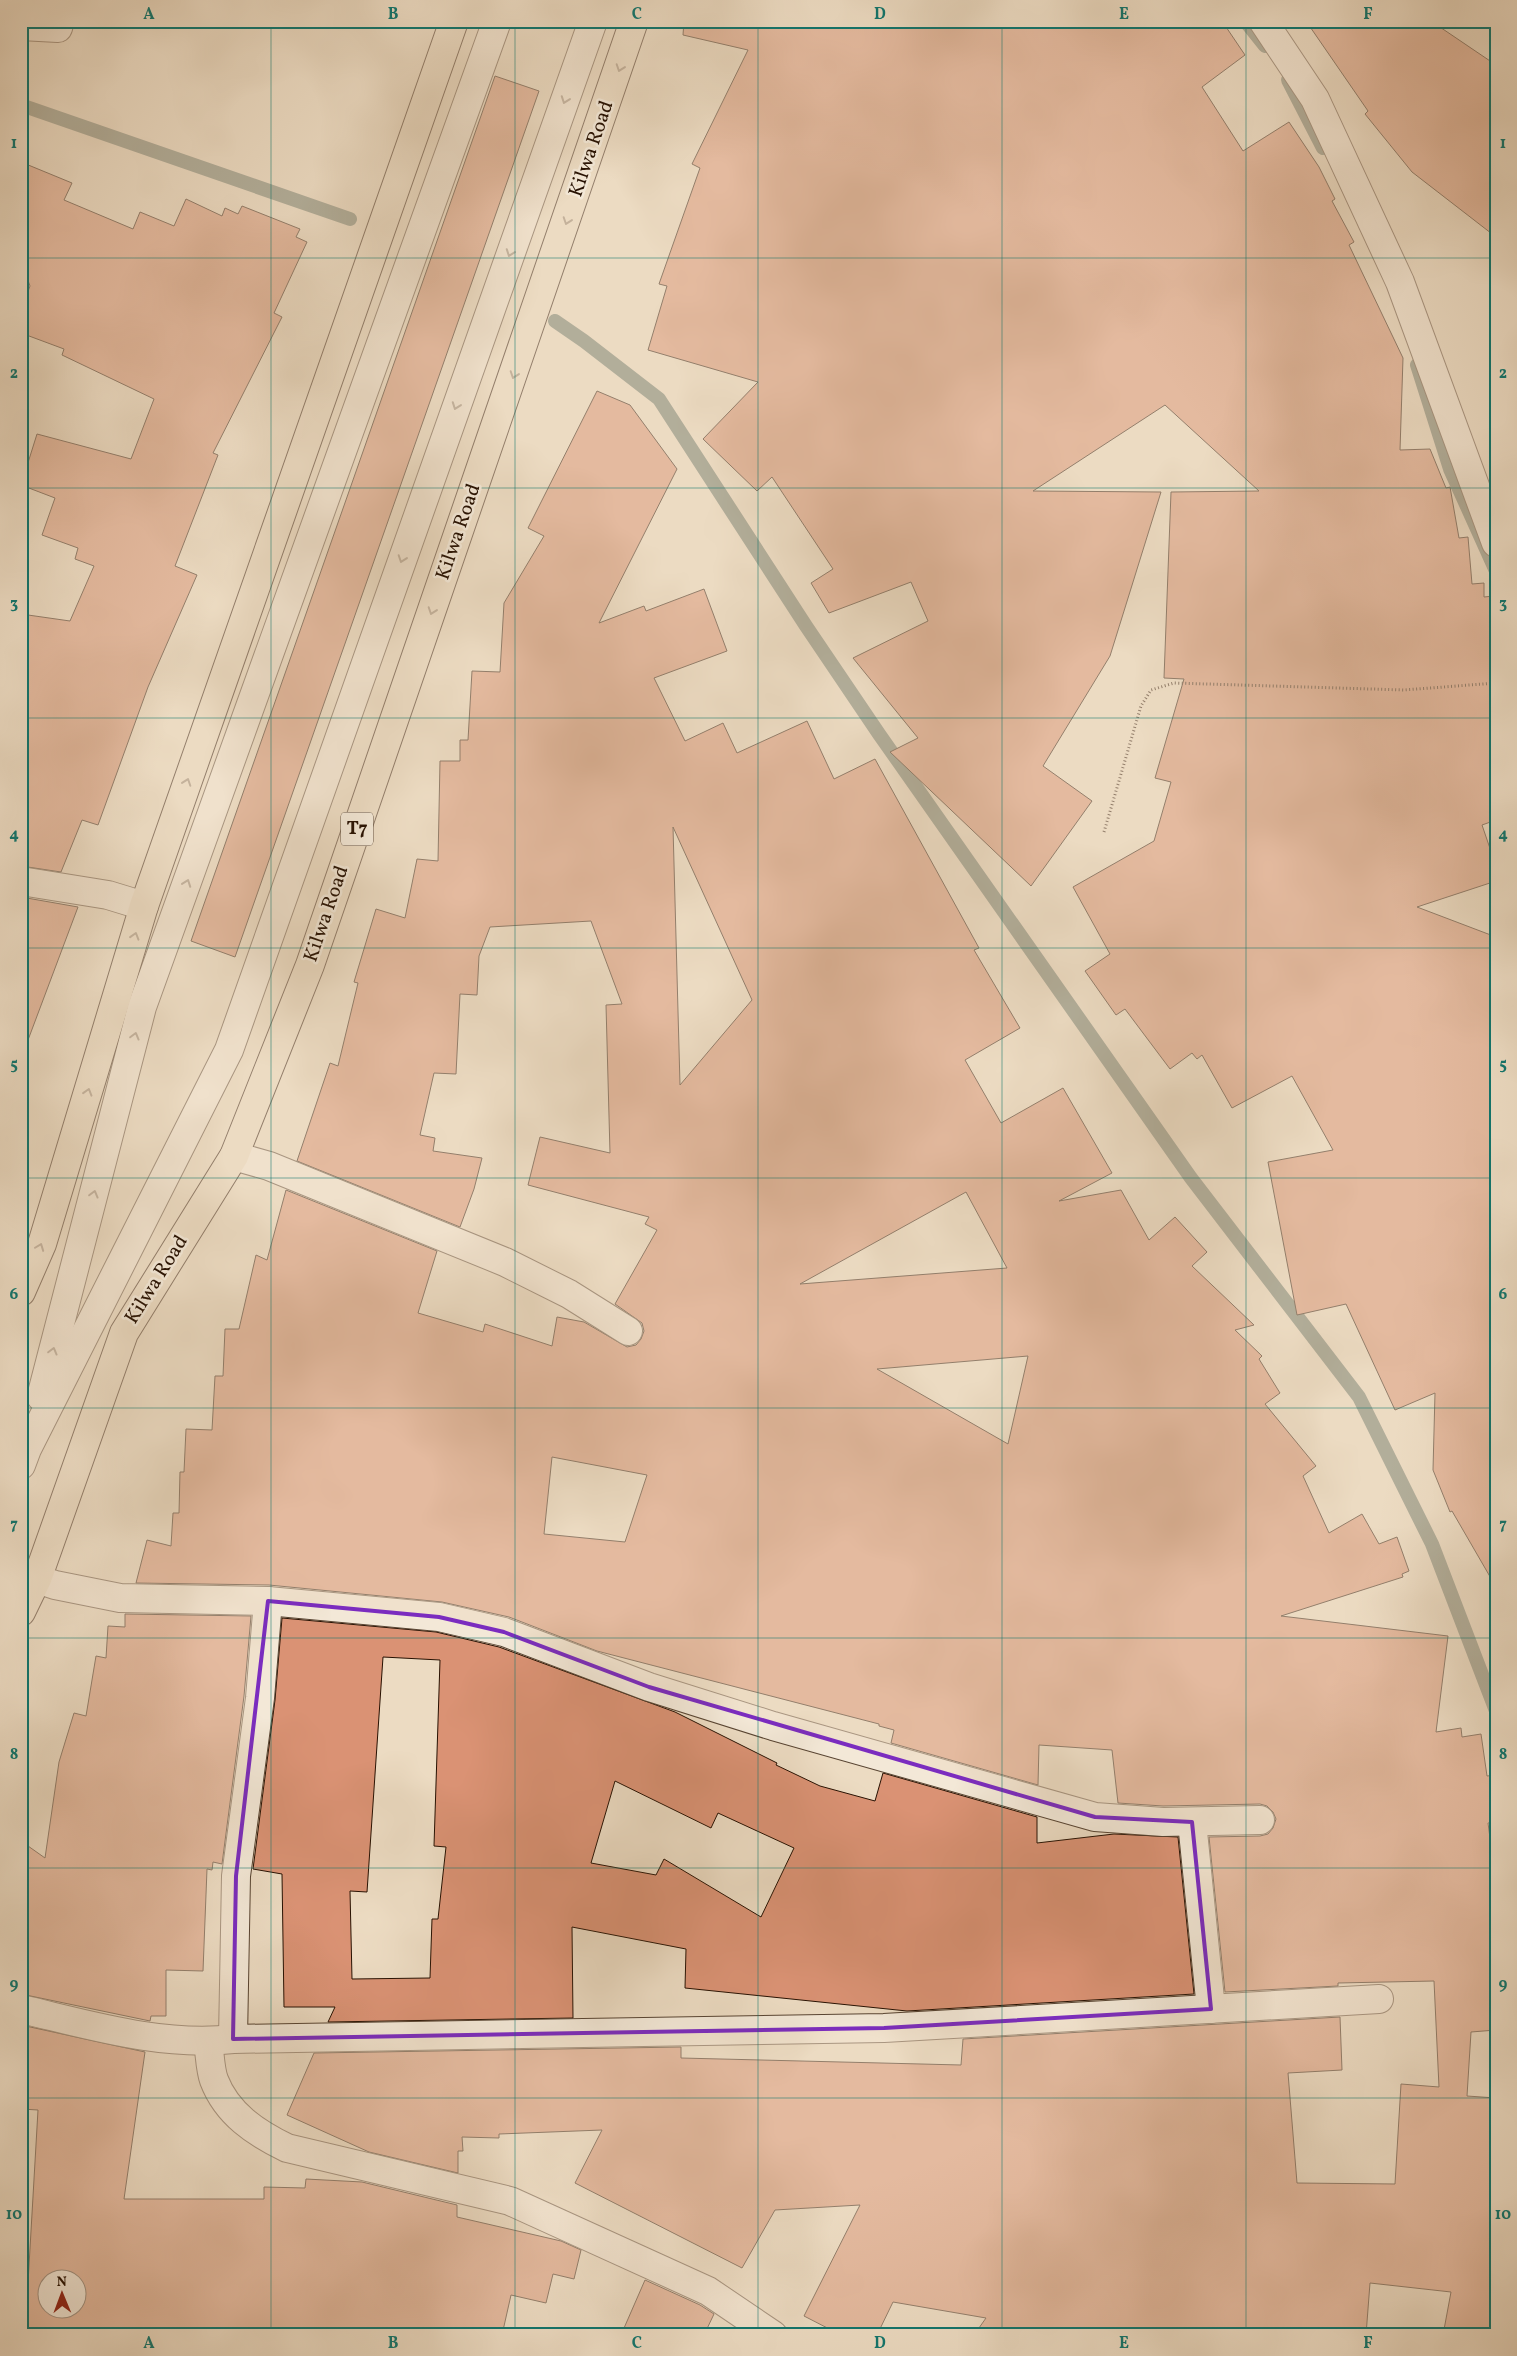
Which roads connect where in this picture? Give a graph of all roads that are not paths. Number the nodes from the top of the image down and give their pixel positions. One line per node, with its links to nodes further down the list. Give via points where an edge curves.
1 (60, 21): 7 (street, via 58,28)
2 (454, 21): 10 (highway, one-way to 2)
3 (497, 21): 14 (street, one-way to 3, via 142,1007)
4 (593, 21): 14 (street, one-way to 14, via 229,1050)
5 (634, 21): 11 (highway, Kilwa Road / T7, one-way to 11, via 310,965)
6 (1263, 21): 8 (street, via 1316,99 1400,282)
7 (21, 26)
8 (1496, 543)
9 (21, 881): 10 (street, via 108,895)
10 (144, 906): 12 (highway, one-way to 10, via 42,1244)
11 (234, 1156): 13 (street, via 269,1166 505,1262 569,1294); 15 (highway, Kilwa Road / T7, via 124,1333)
12 (21, 1292)
13 (628, 1331)
14 (24, 1457)
15 (37, 1579): 16 (street, via 120,1598); 17 (highway, Kilwa Road / T7)
16 (268, 1601): 19 (street, via 439,1617 504,1632 649,1687 773,1726 1086,1814); 23 (street, via 260,1698 236,1876)
17 (21, 1612)
18 (1260, 1820): 19 (street)
19 (1192, 1822): 22 (street)
20 (1378, 2000): 22 (street)
21 (21, 2009): 23 (street, via 136,2035)
22 (1211, 2009): 23 (street, via 884,2028)
23 (220, 2040): 24 (street, via 214,2080 234,2114 258,2134 287,2148 510,2201 708,2291)
24 (773, 2335)

